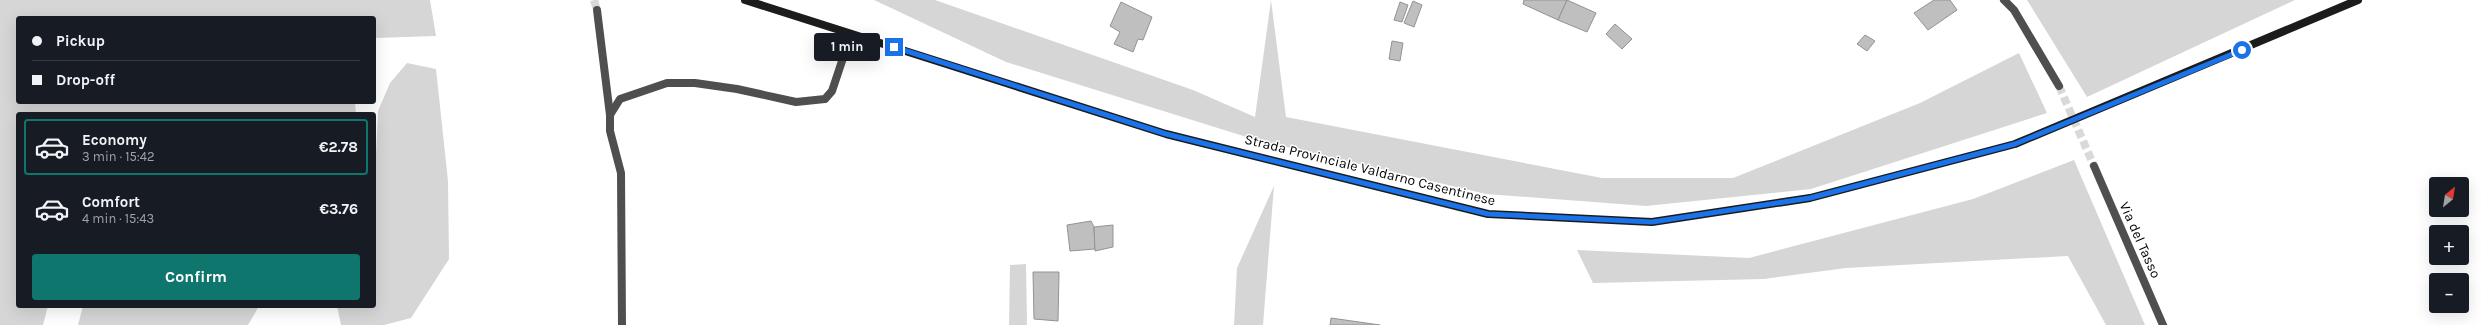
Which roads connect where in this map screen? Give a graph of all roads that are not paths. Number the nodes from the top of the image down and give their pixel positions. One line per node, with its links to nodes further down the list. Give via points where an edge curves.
1 (745, 0): 5 (main road, Strada Provinciale Valdarno Casentinese)
2 (2004, 0): 6 (street, via 2014,10)
3 (2358, 0): 5 (main road, Strada Provinciale Valdarno Casentinese, via 2015,144 1810,198 1652,222 1488,214 1166,134)
4 (597, 10): 7 (street)
5 (852, 34): 7 (street, via 832,91 825,99 796,102 737,88 667,83 620,99)
6 (2060, 86)
7 (610, 115): 9 (street, via 610,131 621,173)
8 (2094, 166): 10 (street, Via del Tasso)
9 (622, 325)
10 (2163, 325)

